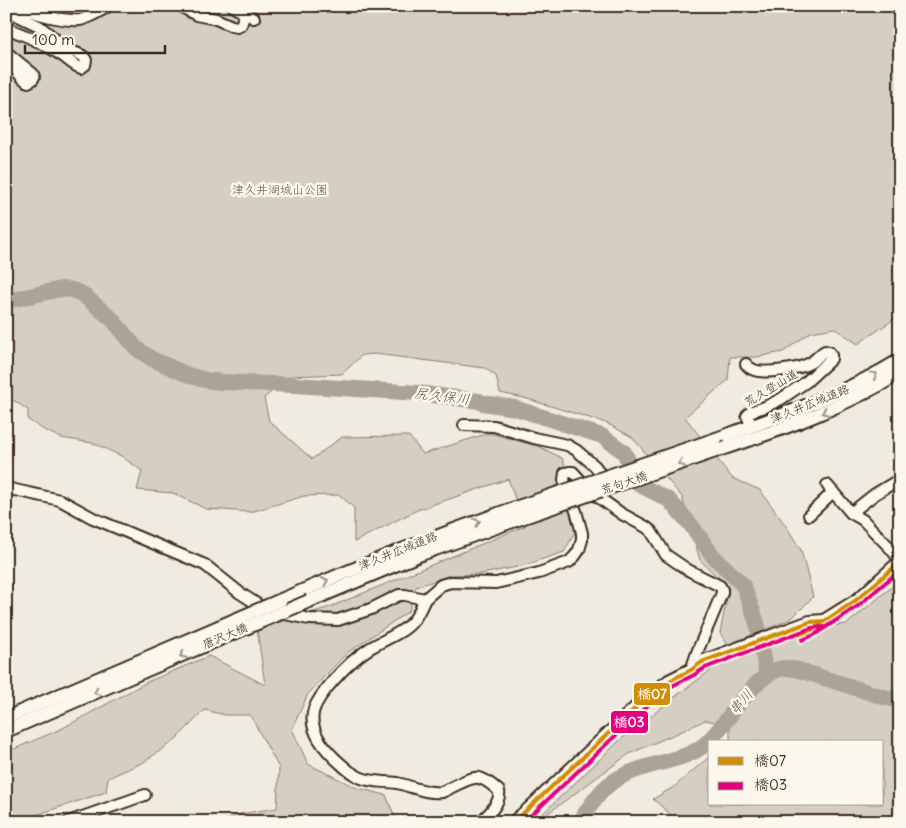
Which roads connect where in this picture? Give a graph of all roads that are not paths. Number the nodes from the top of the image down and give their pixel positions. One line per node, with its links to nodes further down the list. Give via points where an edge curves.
1 (21, 6): 2 (street, via 31,12 75,20)
2 (109, 6)
3 (180, 6): 4 (street, via 196,15 237,27 247,18)
4 (232, 6)
5 (6, 10): 6 (street, via 39,26 67,49 83,56 85,64 81,68 76,67 39,42)
6 (6, 28)
7 (6, 52): 8 (street, via 34,77 28,82 24,80)
8 (6, 62)
9 (900, 360): 13 (main road, 津久井広域道路, one-way to 9, via 823,400)
10 (746, 364): 13 (street, 荒久登山道, via 752,370 785,370 810,363 825,351 831,355 828,363 806,382 780,400 747,416)
11 (900, 373): 15 (main road, 津久井広域道路, one-way to 15, via 825,412)
12 (464, 425): 18 (street, via 494,426 567,445 595,466 604,484)
13 (752, 426): 14 (main road, 津久井広域道路)
14 (716, 439): 19 (main road, 荒句大橋, bridge)
15 (728, 447): 19 (main road, 荒句大橋, one-way to 19, bridge)
16 (900, 479): 20 (street)
17 (6, 488): 23 (street, via 60,500 93,518 204,565 247,598 271,611 309,619 338,620 399,595)
18 (605, 502): 23 (street, via 591,492 575,473 567,472 564,480 582,533 579,550 569,562 539,573 496,582 451,582 441,585); 27 (street, via 651,531 666,555 720,586 722,593)
19 (519, 513): 24 (main road, 津久井広域道路, one-way to 19, via 412,546); 25 (main road, 津久井広域道路)
20 (851, 513): 21 (street, via 830,489); 22 (street, via 863,520)
21 (809, 515)
22 (900, 562): 27 (main road, via 859,598 811,630)
23 (425, 598): 32 (street, via 411,624 353,660 325,690 314,708 314,728 334,757 360,777 431,792 442,792 470,778 484,780 499,791 500,796)
24 (281, 600): 26 (main road, 唐沢大橋, bridge)
25 (309, 601): 26 (main road, 唐沢大橋, one-way to 26, bridge)
26 (140, 667): 28 (main road); 29 (main road, one-way to 29)
27 (692, 670): 33 (main road, via 669,681 644,700)
28 (6, 718)
29 (6, 731)
30 (145, 796): 31 (street)
31 (68, 822)
32 (480, 822)
33 (514, 822)

